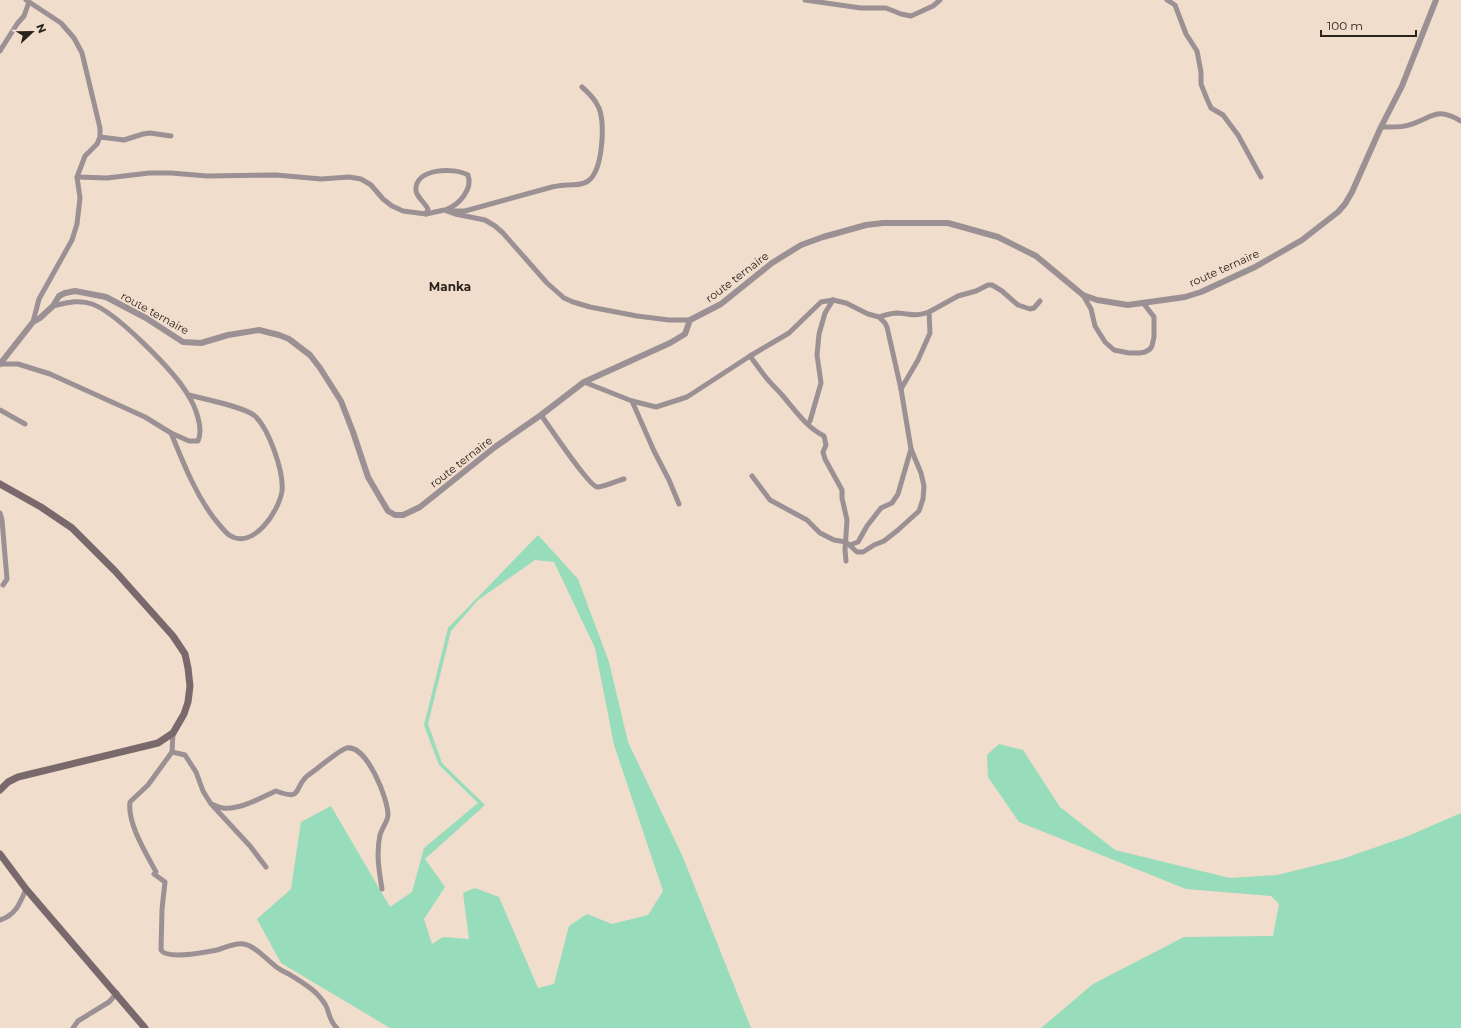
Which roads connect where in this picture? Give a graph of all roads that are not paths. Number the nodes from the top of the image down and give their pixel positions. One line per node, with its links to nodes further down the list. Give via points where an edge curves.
1 (805, 0): 2 (street, via 861,8 886,8 911,16)
2 (940, 0)
3 (1167, 0): 13 (street, via 1175,5 1186,34 1197,51 1202,84 1212,108 1223,115 1238,135)
4 (1436, 0): 9 (street, route ternaire, via 1402,86)
5 (28, 1): 6 (street, via 24,16); 11 (street, via 61,23 77,43 84,61)
6 (0, 51)
7 (582, 87): 14 (street, via 592,96 599,108 601,119 597,168 586,183 552,187 465,211)
8 (1461, 121): 9 (street, via 1441,113 1410,125)
9 (1381, 127): 19 (street, route ternaire, via 1352,192 1338,212 1302,240 1255,267 1201,292)
10 (172, 136): 11 (street, via 150,133 124,140)
11 (100, 137): 12 (street, via 85,156)
12 (77, 177): 15 (street, via 107,178 149,173 207,176 276,175 321,179 349,177 361,179 371,185 392,206 403,211); 24 (street, via 79,212 72,240 39,299)
13 (1261, 177)
14 (444, 210): 15 (street); 15 (street, via 454,207 468,189 468,175 445,169 437,170 421,179 416,190 428,208); 23 (street, via 485,220 495,226 564,298 590,307 637,316)
15 (426, 214)
16 (1083, 295): 19 (street, route ternaire, via 1112,304); 19 (street, via 1105,342 1114,350 1129,353 1145,352 1152,346 1154,317); 23 (street, route ternaire, via 1036,256 998,237 948,223 882,224 823,236 801,245 772,263 720,304)
17 (833, 300): 22 (street); 25 (street, via 821,302 789,333); 34 (street, via 825,314 819,334 817,355 821,383)
18 (1040, 301): 21 (street, via 1030,309 1018,305 1002,291 988,285 958,296)
19 (1144, 304)
20 (53, 306): 24 (street, route ternaire); 29 (street, via 74,301 92,303 105,310 123,324 173,374); 32 (street, route ternaire, via 59,296 75,291 106,297 146,318 183,342 200,342 259,330 289,339 310,355 341,402 354,432 368,477 388,511 395,515 403,515 420,507 495,447)
21 (929, 312): 22 (street, via 915,316 897,313); 28 (street, via 930,334)
22 (879, 317): 28 (street, via 887,327)
23 (690, 320): 27 (street, route ternaire, via 685,334 670,343)
24 (32, 322): 26 (street, route ternaire)
25 (750, 356): 30 (street, via 687,397 656,407); 34 (street, via 800,418)
26 (0, 364): 35 (street, via 18,364 50,374 145,417)
27 (584, 382): 30 (street); 32 (street, route ternaire)
28 (901, 388): 36 (street)
29 (189, 395): 35 (street, via 196,413 200,437 198,441 193,442); 35 (street, via 246,410 262,425 276,455 282,482 279,503 263,528 252,535 234,538 218,524 202,501)
30 (632, 401): 40 (street)
31 (0, 410): 33 (street)
32 (542, 415): 38 (street, via 595,486 600,487)
33 (25, 424)
34 (808, 424): 42 (street, via 824,436 825,459 842,490)
35 (171, 433)
36 (911, 449): 42 (street, via 898,494 892,503 881,508 867,526 861,539); 42 (street, via 924,486 919,511 884,541 863,552 857,552)
37 (752, 476): 42 (street, via 770,500 798,514 820,533)
38 (624, 479)
39 (0, 484): 45 (main road, via 72,528 115,571 173,636 185,654 190,686 184,714)
40 (679, 504)
41 (0, 513): 44 (street, via 7,579)
42 (848, 544): 43 (street, via 845,550)
43 (846, 561)
44 (3, 585)
45 (173, 733): 46 (street); 47 (main road, via 158,743 18,776)
46 (172, 752): 48 (street, via 185,755); 57 (street, via 148,785 130,802 129,808 138,839 156,872 154,874 165,882 161,950 166,954 183,955 217,950 239,943 246,944 275,967 316,993)
47 (0, 790)
48 (211, 804): 50 (street); 52 (street, via 232,808 276,791 292,795 299,790 307,776 343,749 352,748 358,751 375,772 387,806 388,816 379,844 378,871)
49 (0, 854): 51 (main road)
50 (266, 867)
51 (26, 889): 53 (street, via 18,907 8,918); 54 (main road)
52 (382, 889)
53 (0, 920)
54 (116, 993): 55 (street, via 109,1002 78,1020); 56 (main road)
55 (73, 1028)
56 (146, 1028)
57 (337, 1028)

